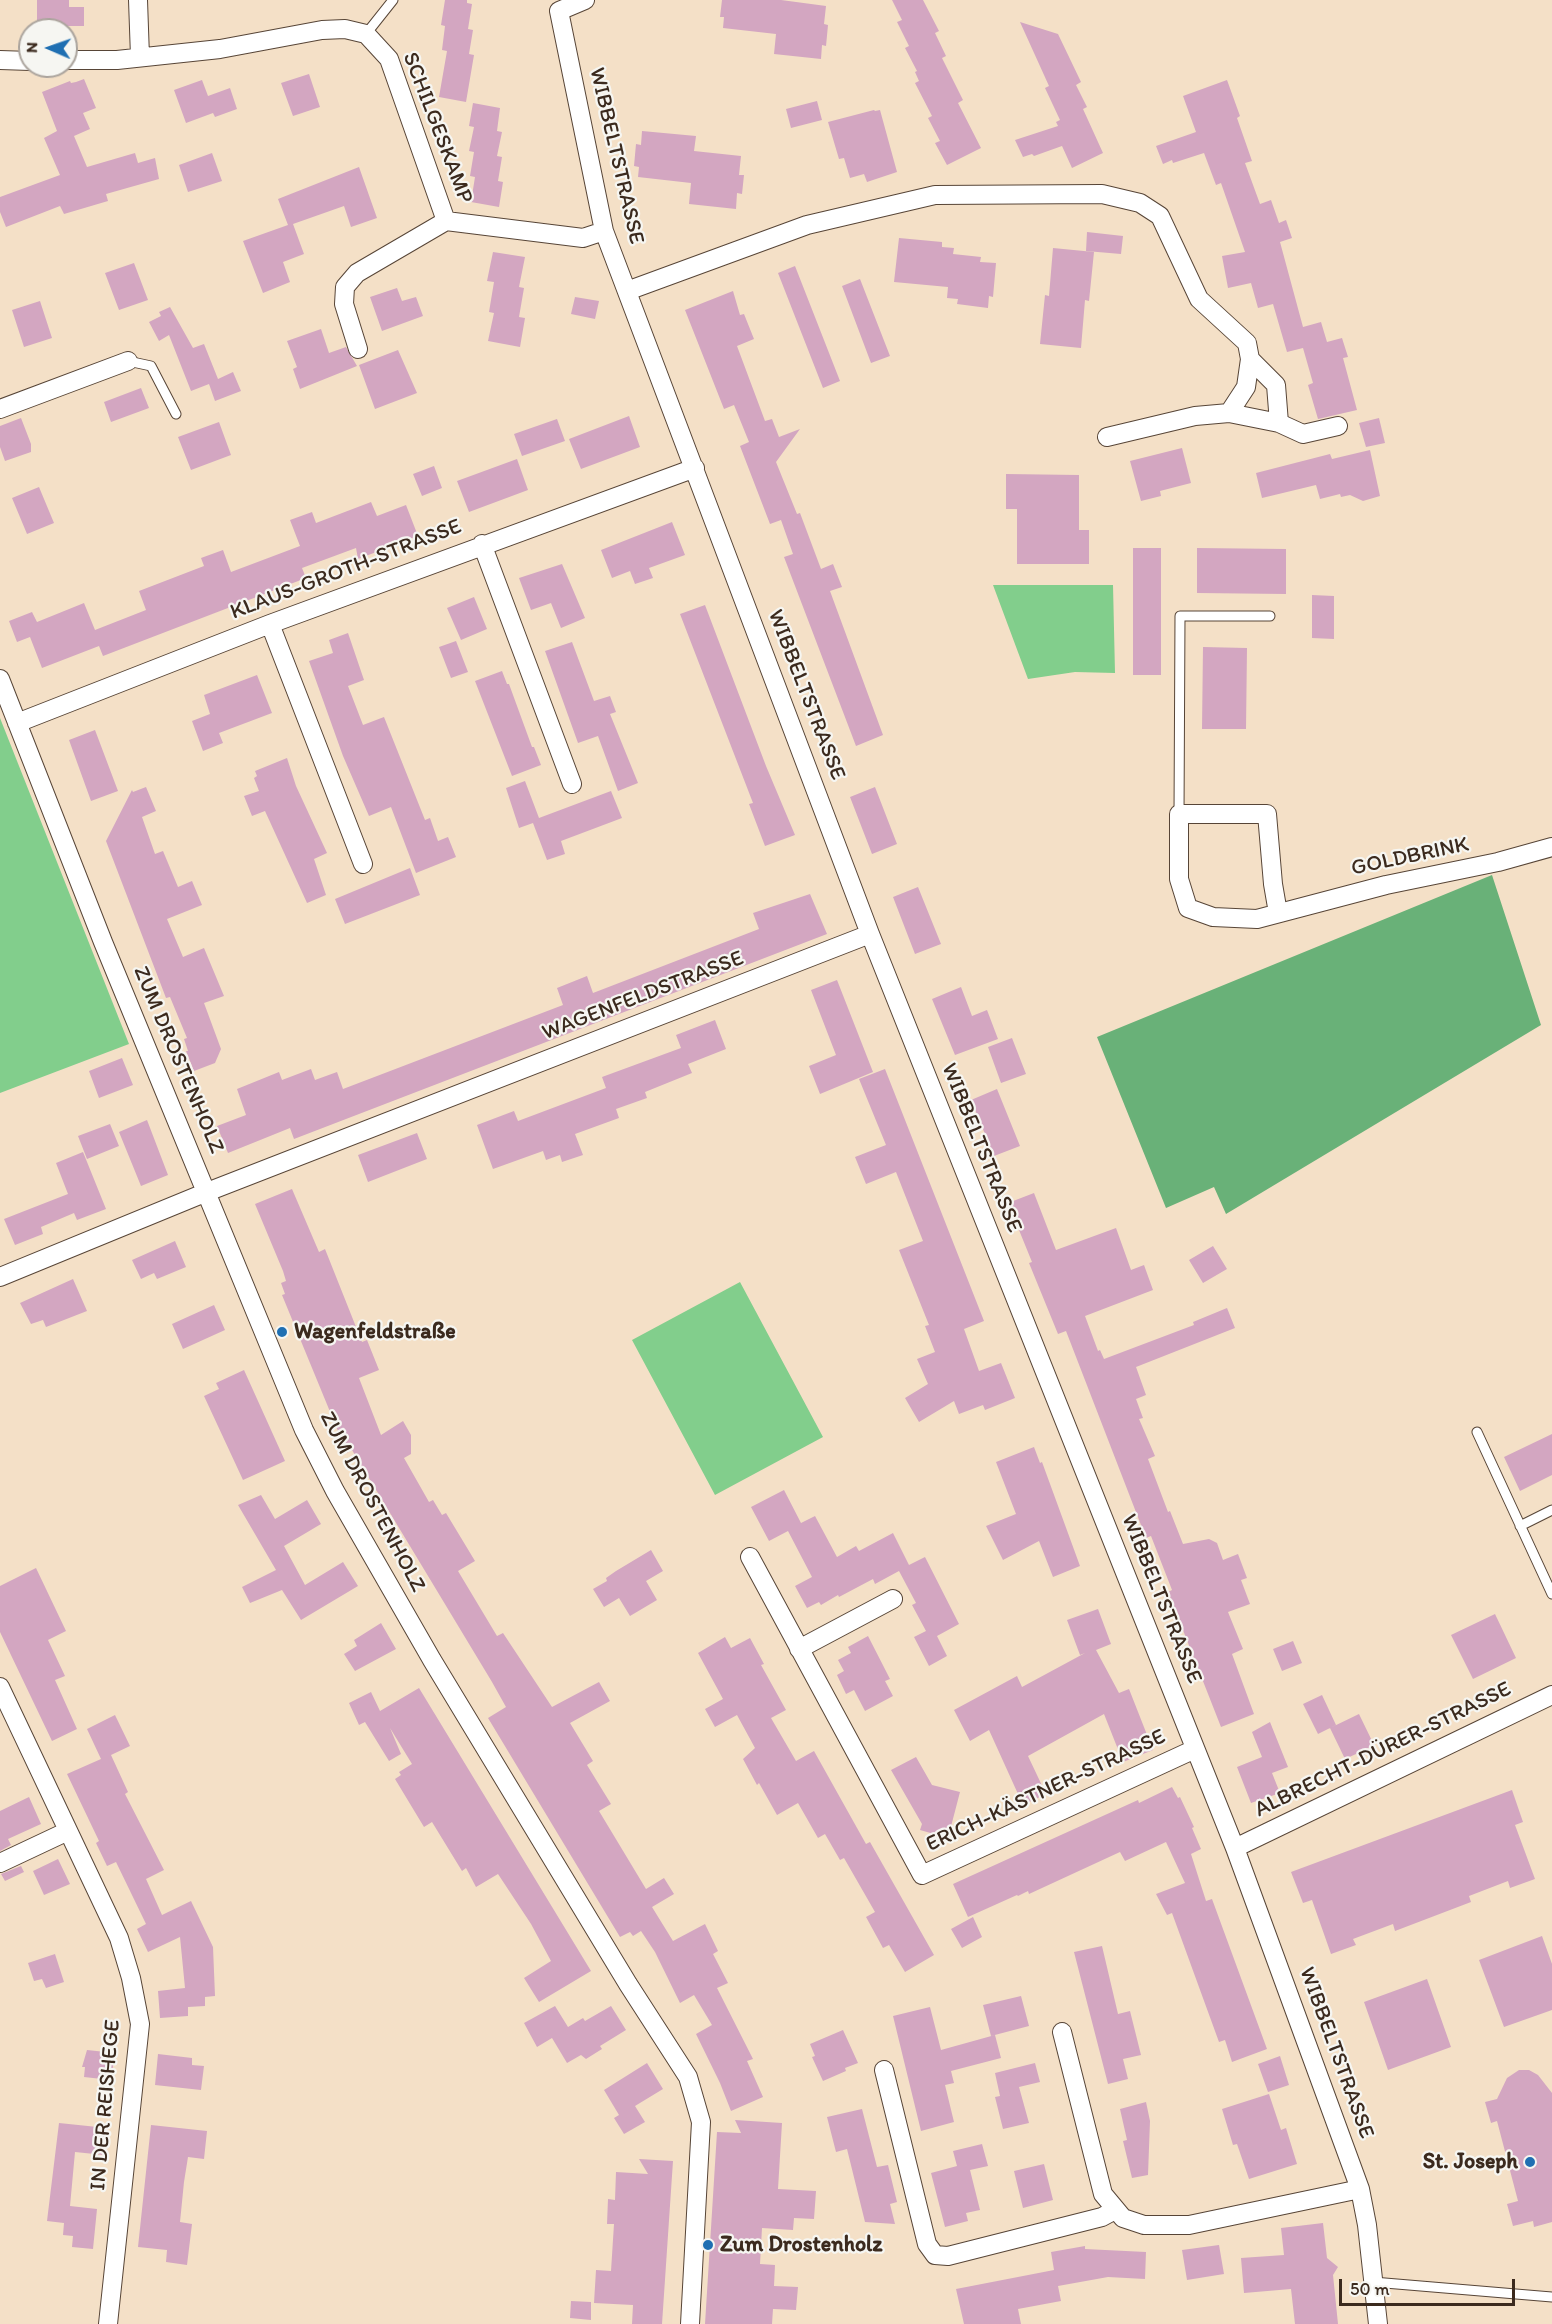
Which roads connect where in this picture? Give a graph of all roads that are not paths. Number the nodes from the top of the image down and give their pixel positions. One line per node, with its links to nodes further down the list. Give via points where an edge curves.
1 (138, 0): 6 (street)
2 (393, 0): 5 (lane)
3 (585, 0): 4 (street, WIBBELTSTRASSE)
4 (556, 6): 11 (street, WIBBELTSTRASSE)
5 (366, 34): 6 (street, via 345,29 322,30); 10 (street, SCHILGESKAMP, via 389,59)
6 (140, 57): 8 (street)
7 (0, 60): 9 (street)
8 (78, 60)
9 (18, 61)
10 (446, 221): 11 (street, SCHILGESKAMP, via 583,237); 13 (street, SCHILGESKAMP, via 357,273 345,287 344,304)
11 (604, 231): 12 (street, WIBBELTSTRASSE)
12 (627, 291): 14 (street, via 807,225 934,195 1102,194 1140,203 1160,216 1199,299 1247,343); 22 (street, WIBBELTSTRASSE)
13 (358, 349)
14 (1250, 359): 17 (street, via 1246,387); 19 (street, via 1276,385)
15 (128, 361): 16 (street); 18 (lane, via 151,366)
16 (0, 409)
17 (1229, 413): 19 (street); 21 (street, via 1195,416)
18 (176, 414)
19 (1279, 423): 20 (street, via 1303,434)
20 (1338, 426)
21 (1107, 437)
22 (694, 468): 23 (street, KLAUS-GROTH-STRASSE); 33 (street, WIBBELTSTRASSE)
23 (482, 544): 25 (street, KLAUS-GROTH-STRASSE); 28 (street)
24 (1270, 616): 29 (lane, via 1180,616)
25 (270, 624): 27 (street, KLAUS-GROTH-STRASSE); 31 (street)
26 (0, 679): 27 (street, ZUM DROSTENHOLZ)
27 (17, 723): 34 (street, ZUM DROSTENHOLZ)
28 (572, 784)
29 (1179, 814): 32 (street, via 1267,814); 32 (street, GOLDBRINK, via 1179,879 1188,908 1213,917 1257,919)
30 (1552, 847): 32 (street, GOLDBRINK)
31 (363, 864)
32 (1278, 913)
33 (870, 934): 34 (street, WAGENFELDSTRASSE); 45 (street, WIBBELTSTRASSE)
34 (207, 1192): 35 (street, WAGENFELDSTRASSE); 56 (street, ZUM DROSTENHOLZ, via 277,1369 335,1491 432,1660 688,2077 701,2122)
35 (0, 1277)
36 (1478, 1432): 38 (lane)
37 (1552, 1510): 38 (lane)
38 (1520, 1526): 40 (lane)
39 (750, 1557): 42 (street, ERICH-KÄSTNER-STRASSE)
40 (1552, 1594)
41 (893, 1599): 42 (street)
42 (799, 1648): 45 (street, ERICH-KÄSTNER-STRASSE, via 922,1875)
43 (0, 1687): 46 (street, IN DER REISHEGE)
44 (1552, 1695): 47 (street, ALBRECHT-DÜRER-STRASSE)
45 (1195, 1749): 47 (street, WIBBELTSTRASSE)
46 (68, 1831): 48 (street); 55 (street, IN DER REISHEGE, via 119,1938 140,2024)
47 (1235, 1848): 51 (street, WIBBELTSTRASSE)
48 (0, 1863)
49 (1062, 2032): 52 (street, via 1103,2194)
50 (884, 2070): 52 (street, via 927,2244 935,2255 948,2256 1102,2217)
51 (1360, 2189): 52 (street, via 1190,2225 1144,2225 1123,2218); 53 (street, WIBBELTSTRASSE)
52 (1116, 2210)
53 (1373, 2282): 54 (lane); 57 (street, WIBBELTSTRASSE)
54 (1552, 2297)
55 (108, 2324)
56 (690, 2324)
57 (1378, 2324)

